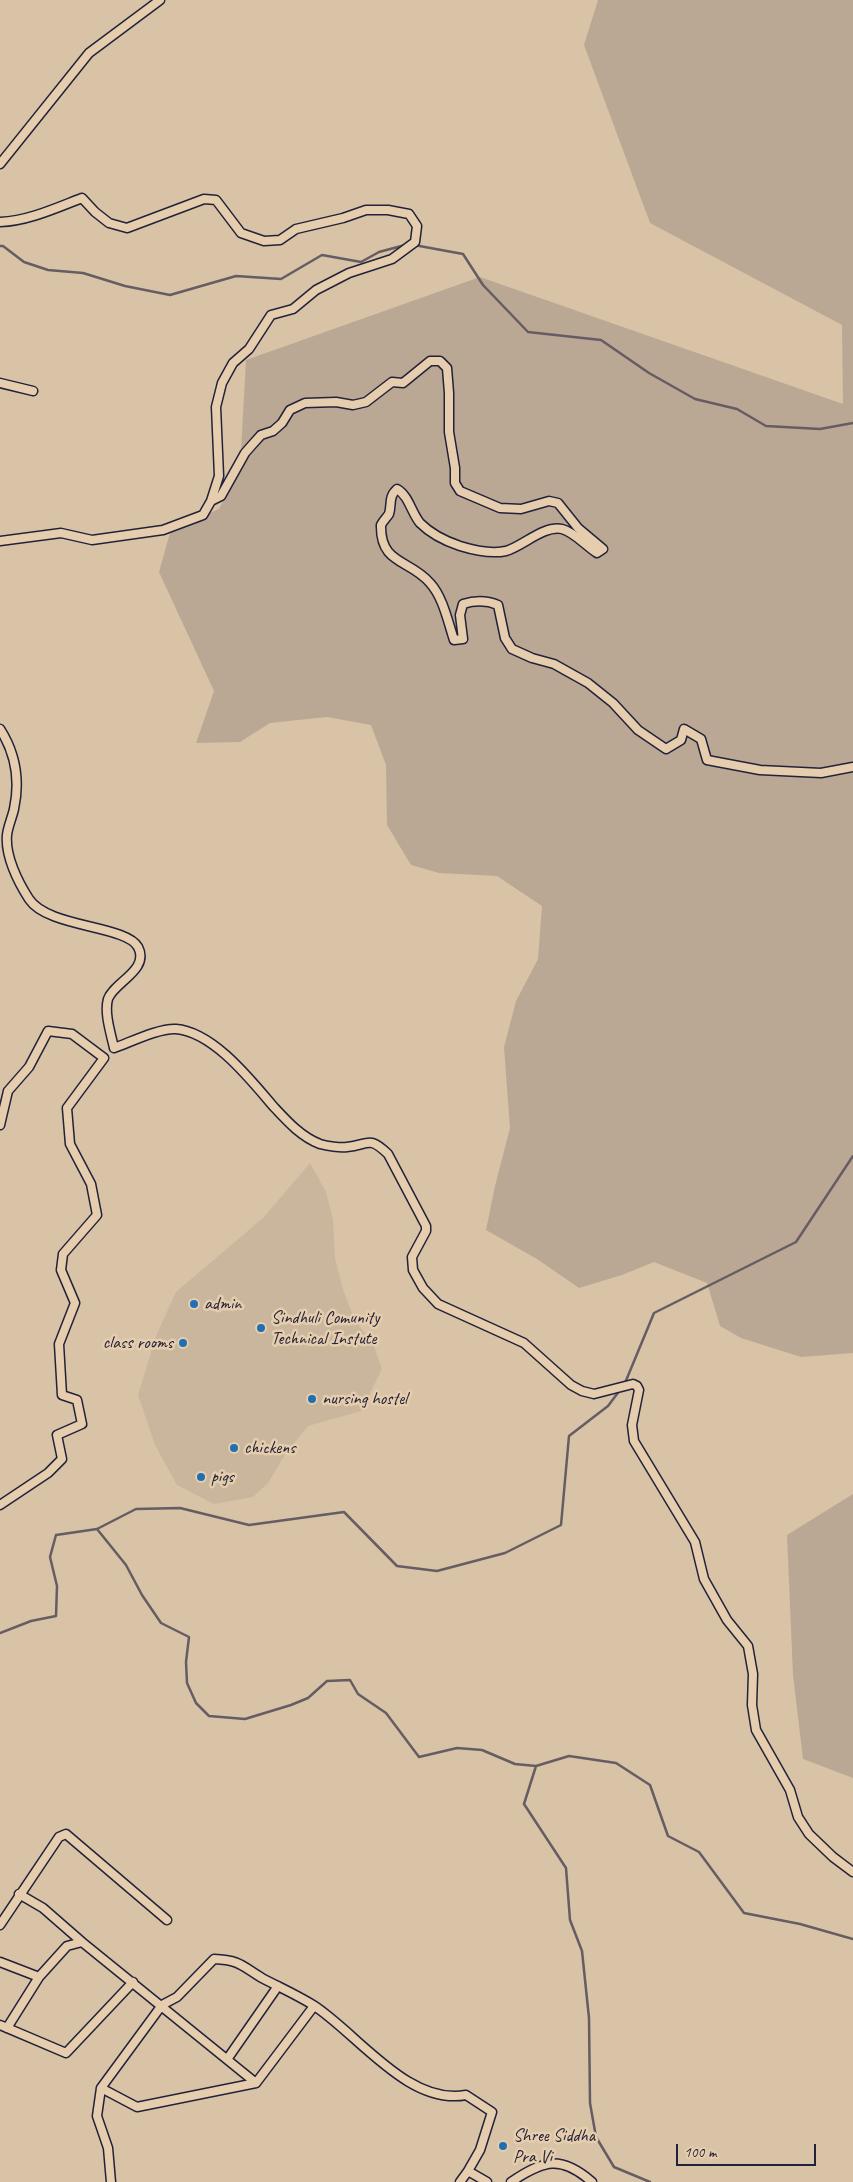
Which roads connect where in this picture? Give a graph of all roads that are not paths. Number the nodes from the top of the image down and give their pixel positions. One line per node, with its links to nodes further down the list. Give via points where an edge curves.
1 (160, 0): 2 (street, via 89,53)
2 (0, 164)
3 (0, 222): 6 (street, via 34,215 82,198 109,223 127,228 204,199 216,200 241,233 264,241 280,240 296,228 366,210 408,214 417,226 415,242 408,248 392,259 349,273 316,290 293,309 271,315 249,349 233,363 222,383 216,407 219,476)
4 (0, 383): 5 (street)
5 (33, 391)
6 (211, 501): 7 (street, via 202,515 163,530 92,540 61,533); 9 (street, via 221,496 245,453 261,435 282,423 290,410 305,402 353,405 366,402 392,382 403,382 430,361 440,361 446,368 450,393 448,432 455,483 460,491 500,508 521,509 549,501 558,503 578,528 603,548 597,553 562,529 550,528 504,551 479,551 460,546 437,537 420,522 404,493 396,489 392,493 389,513 381,525 382,546 430,582 454,640 463,639 460,615 463,604 487,601 498,605 505,638 512,649 554,664 588,683 613,703 638,730 666,749 681,740 684,729 702,739 707,760 760,770 821,773)
7 (0, 541)
8 (0, 729): 10 (street, via 8,742 17,775 14,807)
9 (853, 766)
10 (3, 834): 11 (street, via 17,878 31,901 50,915 115,934 132,941 138,948 140,959 136,970 114,989 108,1001)
11 (114, 1048): 12 (street); 15 (street, via 174,1029 191,1032 216,1046 291,1126 320,1144 347,1147 370,1142 379,1146 388,1154 426,1226 412,1257 413,1270 423,1288 438,1304 524,1342 571,1385 582,1391 594,1394 633,1384 637,1386 632,1425 634,1441 695,1542 704,1579 748,1646 756,1730 790,1790 798,1817 809,1834)
12 (104, 1058): 13 (street, via 72,1034 48,1031 29,1067 8,1091); 14 (street, via 67,1108 70,1144 91,1184 97,1215 63,1254 61,1270 75,1303 59,1344 62,1395 77,1400 82,1424 57,1435 62,1459 48,1473)
13 (0, 1125)
14 (0, 1505)
15 (853, 1872)
16 (19, 1894): 17 (street, via 59,1837 66,1834); 18 (street); 19 (street, via 43,1908)
17 (167, 1920)
18 (0, 1925)
19 (82, 1942): 21 (street, via 67,1946); 22 (street)
20 (0, 1962): 21 (street)
21 (39, 1978): 26 (street)
22 (133, 1982): 24 (street); 26 (street, via 66,2053)
23 (278, 1986): 24 (street, via 240,1963 214,1959 177,1997); 25 (street); 27 (street)
24 (162, 2005): 27 (street); 29 (street)
25 (314, 2006): 28 (street); 30 (street, via 387,2067 420,2088 454,2098 466,2096 492,2112 480,2150)
26 (4, 2026)
27 (228, 2058): 28 (street)
28 (256, 2083): 29 (street, via 137,2107)
29 (101, 2088): 31 (street, via 97,2116 108,2148)
30 (468, 2171): 32 (street); 33 (street)
31 (111, 2182)
32 (460, 2182)
33 (487, 2182)
34 (511, 2182): 35 (street, via 529,2170 552,2163 563,2163)
35 (592, 2182)

